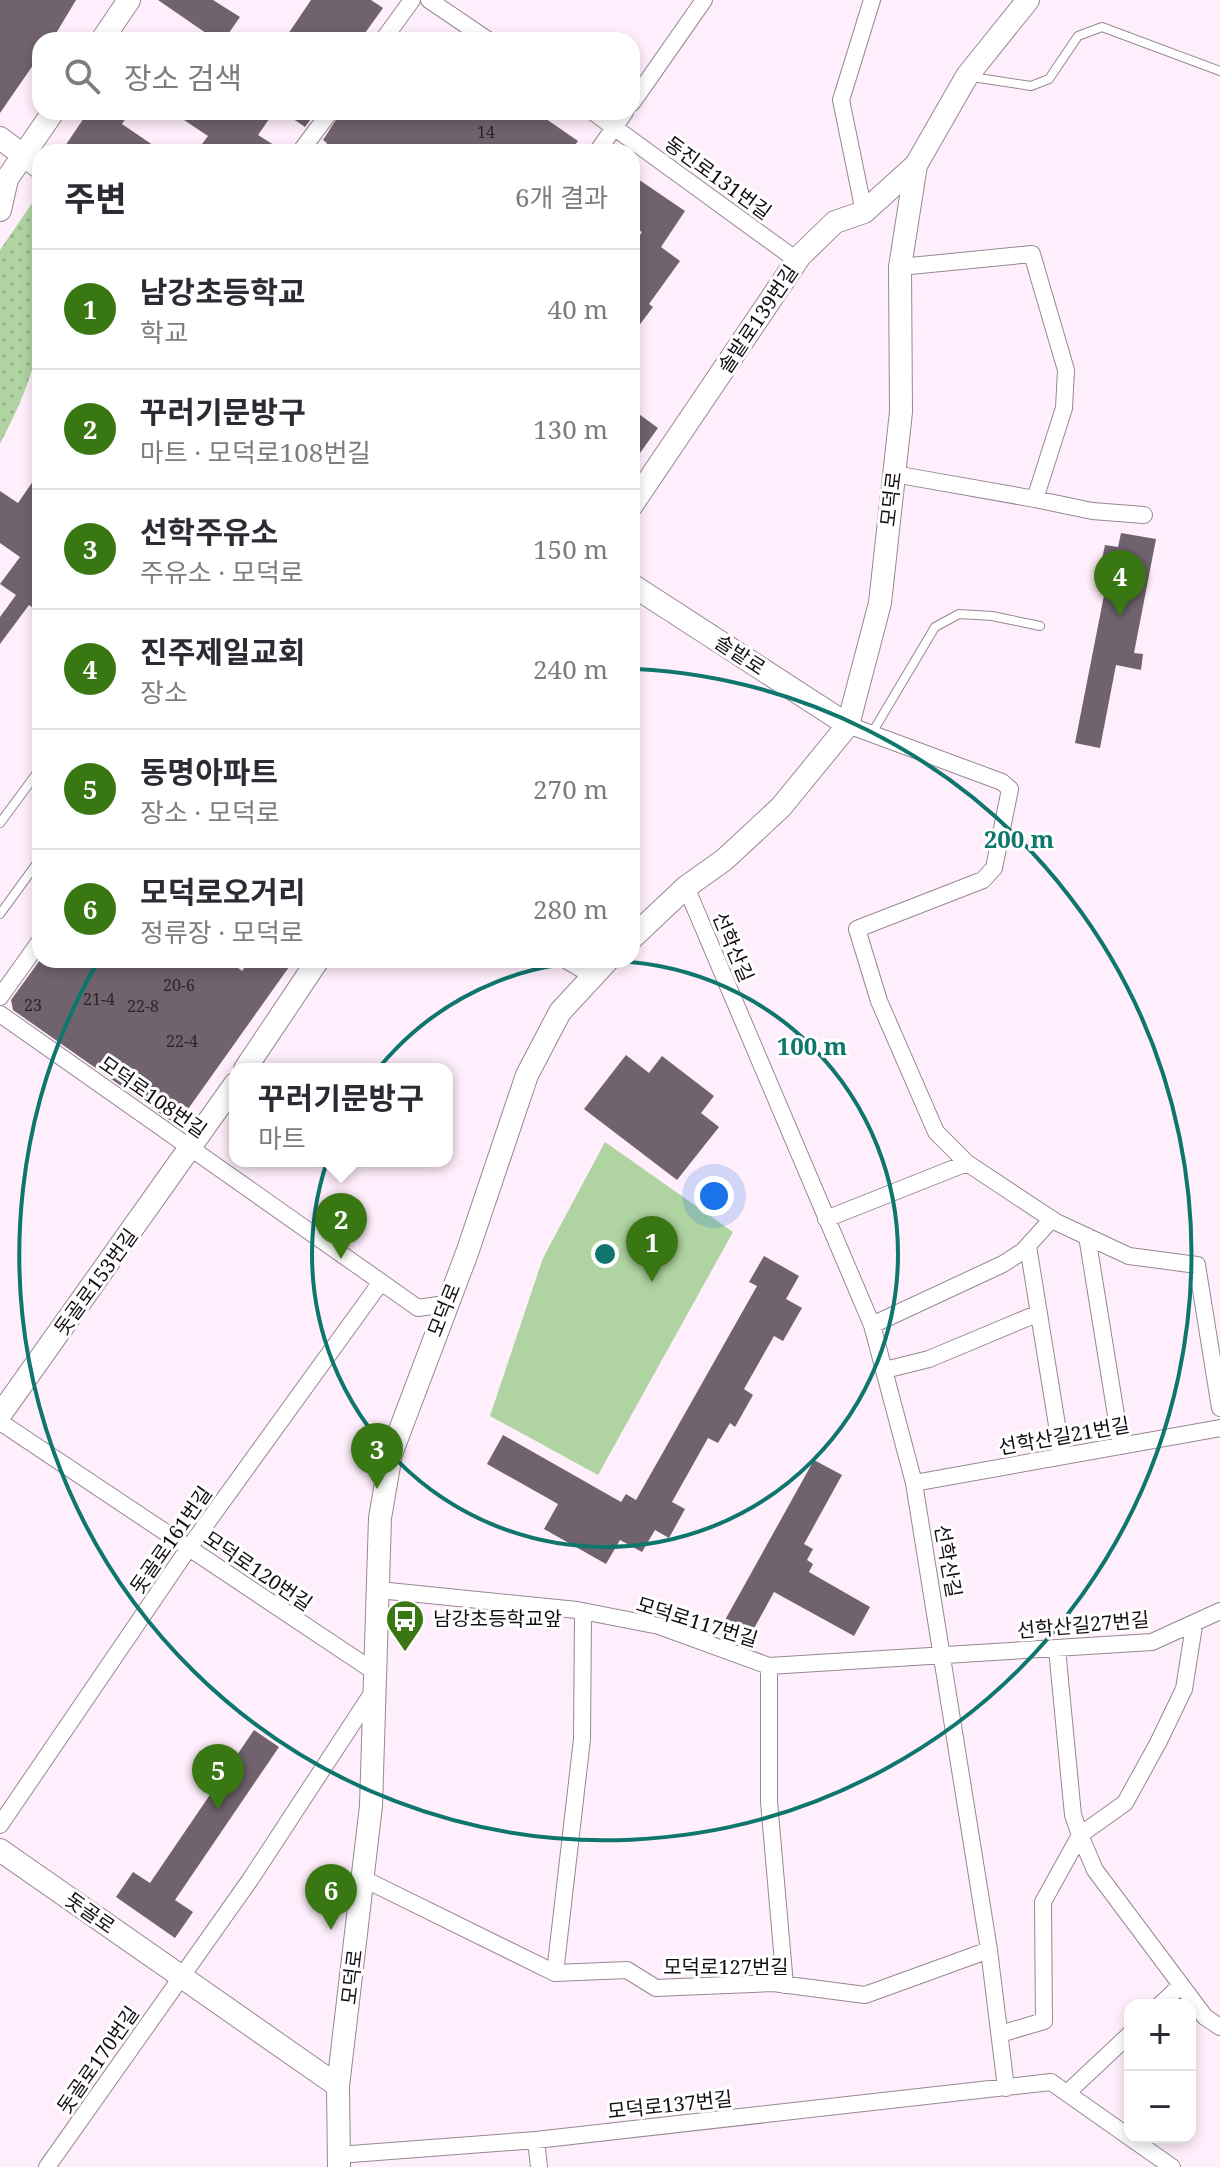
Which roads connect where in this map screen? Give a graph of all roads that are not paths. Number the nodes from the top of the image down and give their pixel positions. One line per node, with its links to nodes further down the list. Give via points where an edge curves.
1 (129, 0): 7 (street)
2 (412, 0): 8 (street)
3 (429, 0): 9 (street)
4 (704, 0): 12 (street)
5 (872, 0): 28 (street, via 841,100)
6 (1028, 0): 11 (street, 모덕로)
7 (107, 32)
8 (389, 32)
9 (476, 32)
10 (1220, 71): 11 (lane, via 1102,27 1078,36 1049,79 1031,86)
11 (967, 76): 25 (street, 모덕로)
12 (640, 92)
13 (50, 120): 19 (street)
14 (324, 120): 20 (street)
15 (605, 120): 17 (street, 동진로131번길)
16 (620, 120): 17 (street)
17 (615, 127): 21 (street); 22 (street, 동진로131번길)
18 (0, 138): 24 (street)
19 (40, 144)
20 (306, 144)
21 (603, 144)
22 (638, 144)
23 (640, 145): 29 (street, 동진로131번길)
24 (32, 162): 26 (street)
25 (916, 165): 28 (street, 솔밭로139번길); 30 (street, 모덕로)
26 (4, 181): 27 (street)
27 (0, 210)
28 (864, 212): 29 (street, 솔밭로139번길, via 835,222)
29 (798, 261): 32 (street, 솔밭로139번길)
30 (900, 267): 31 (street, 모덕로, via 901,412); 33 (street, via 1032,254 1066,370 1064,408)
31 (894, 474): 33 (street); 37 (street, 모덕로, via 880,603)
32 (640, 493)
33 (1035, 499): 34 (street)
34 (1144, 515)
35 (640, 590): 37 (street, 솔밭로)
36 (1040, 626): 38 (lane, via 959,614 935,627)
37 (848, 725): 38 (street); 42 (street, 모덕로, via 781,807)
38 (871, 734): 53 (street, via 1010,789 994,868 983,880 857,929 879,1001 936,1132)
39 (32, 780): 40 (lane)
40 (0, 823)
41 (32, 870): 43 (lane)
42 (686, 887): 44 (street, 모덕로); 54 (street, 선학산길)
43 (0, 914)
44 (640, 930)
45 (32, 952): 48 (street)
46 (313, 968): 50 (street)
47 (598, 968): 59 (street, 모덕로, via 560,1012 527,1075)
48 (0, 997)
49 (0, 1014): 52 (street, 모덕로108번길)
50 (249, 1063)
51 (229, 1093): 52 (street, 돗골로153번길)
52 (192, 1148): 58 (street, 모덕로108번길); 64 (street, 돗골로153번길)
53 (967, 1163): 54 (street); 55 (street)
54 (826, 1219): 61 (street, 선학산길)
55 (1052, 1219): 56 (street); 57 (street)
56 (1087, 1236): 63 (street, via 1129,1256 1197,1265); 67 (street)
57 (1028, 1246): 60 (street); 61 (street, via 1003,1264)
58 (381, 1282): 59 (street, 모덕로108번길, via 418,1308); 70 (street, 돗골로161번길)
59 (445, 1304): 71 (street, 모덕로, via 391,1454 380,1518)
60 (1039, 1313): 62 (street, via 929,1359); 68 (street)
61 (872, 1325): 62 (street, 선학산길)
62 (885, 1370): 69 (street, 선학산길)
63 (1220, 1408)
64 (0, 1415)
65 (0, 1422): 70 (street, 모덕로120번길)
66 (1220, 1428): 67 (street, 선학산길21번길)
67 (1121, 1446): 68 (street, 선학산길21번길)
68 (1062, 1456): 69 (street, 선학산길21번길)
69 (914, 1483): 76 (street, 선학산길)
70 (188, 1549): 78 (street, 모덕로120번길); 79 (street, 돗골로161번길)
71 (379, 1590): 73 (street, 모덕로117번길); 78 (street, 모덕로)
72 (1220, 1611): 74 (street, 선학산길27번길)
73 (583, 1612): 77 (street, 모덕로117번길, via 659,1626); 84 (street, via 582,1739)
74 (1194, 1626): 75 (street, 선학산길27번길, via 1152,1642); 80 (street, via 1184,1689 1158,1743 1125,1803)
75 (1057, 1649): 76 (street, 선학산길27번길); 80 (street, via 1073,1815)
76 (944, 1657): 77 (street, 모덕로117번길); 83 (street, 선학산길)
77 (769, 1666): 86 (street, via 769,1802)
78 (374, 1681): 82 (street, 모덕로); 85 (street, via 250,1880)
79 (0, 1825)
80 (1080, 1835): 87 (street, via 1095,1870); 90 (street, via 1043,1902 1044,2021)
81 (0, 1850): 85 (street, 돗골로)
82 (364, 1879): 84 (street, 모덕로127번길); 92 (street, 모덕로)
83 (989, 1950): 86 (street, 모덕로127번길, via 865,1995); 90 (street, 선학산길)
84 (555, 1973): 86 (street, 모덕로127번길, via 627,1970 656,1988)
85 (181, 1976): 92 (street, 돗골로); 97 (street, 돗골로170번길)
86 (785, 1985)
87 (1181, 1985): 88 (street); 89 (street, via 1205,2017)
88 (1166, 1999)
89 (1220, 2027)
90 (1000, 2034): 93 (street, 선학산길)
91 (1124, 2040): 94 (street)
92 (338, 2086): 96 (street, 모덕로)
93 (1006, 2088): 94 (street, via 1051,2082); 95 (street, 모덕로137번길)
94 (1067, 2093): 99 (street)
95 (536, 2140): 96 (street, 모덕로137번길); 98 (street)
96 (336, 2163)
97 (47, 2167)
98 (539, 2167)
99 (1172, 2167)

